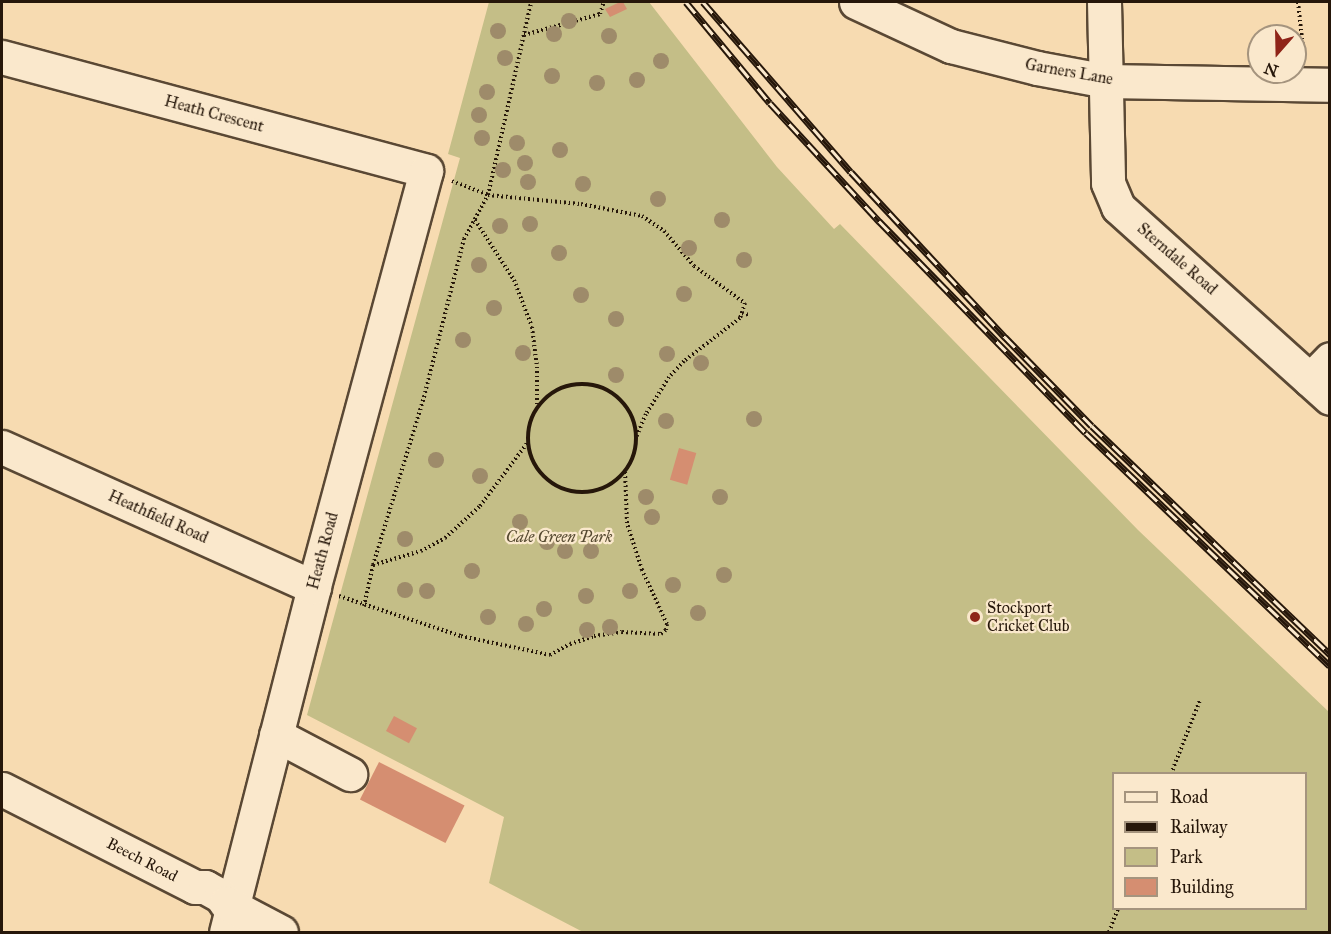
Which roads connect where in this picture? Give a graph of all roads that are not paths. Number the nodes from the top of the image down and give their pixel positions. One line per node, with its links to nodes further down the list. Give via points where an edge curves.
1 (856, 2): 4 (street, Garners Lane, via 951,46)
2 (1104, 2): 4 (street, Sterndale Road)
3 (2, 57): 6 (street, Heath Crescent)
4 (1107, 81): 5 (street, Garners Lane); 7 (street, Sterndale Road, via 1108,183 1118,207)
5 (1318, 85)
6 (426, 171): 9 (street, Heath Road)
7 (1323, 379)
8 (2, 447): 9 (street, Heathfield Road)
9 (314, 587): 10 (street, Heath Road)
10 (276, 735): 11 (street); 13 (street, Heath Road)
11 (350, 774)
12 (2, 789): 13 (street, Beech Road, via 195,887 205,887 221,896)
13 (229, 914): 14 (street, Beech Road)
14 (280, 933)

